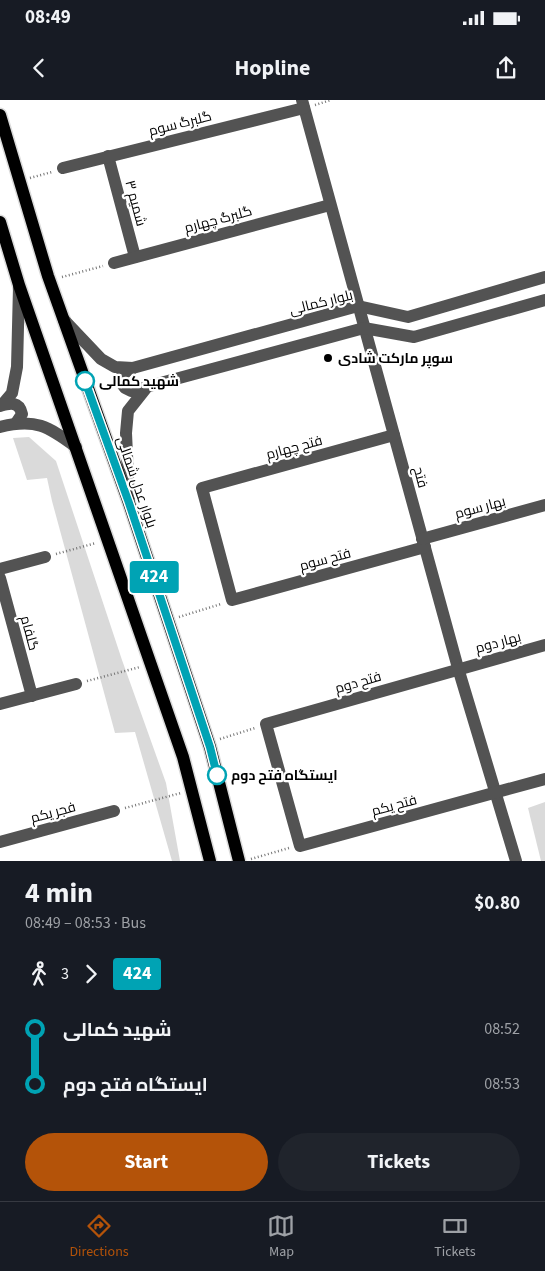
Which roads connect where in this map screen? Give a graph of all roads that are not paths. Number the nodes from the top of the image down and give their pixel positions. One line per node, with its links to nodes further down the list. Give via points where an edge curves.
1 (303, 104): 3 (street, گلبرگ سوم); 5 (street, فتح)
2 (0, 115): 13 (main road, بلوار عدل شمالی)
3 (108, 156): 4 (street, گلبرگ سوم); 7 (street, شمیم ۳)
4 (63, 168)
5 (330, 205): 7 (street, گلبرگ چهارم); 12 (street, فتح)
6 (0, 222): 10 (main road)
7 (135, 257): 8 (street, گلبرگ چهارم)
8 (114, 263)
9 (545, 277): 12 (street, بلوار کمالی, via 408,317)
10 (19, 285): 17 (street, via 16,367 12,394); 21 (main road)
11 (545, 300): 14 (street, via 414,337)
12 (358, 306): 14 (street, فتح); 15 (street, بلوار کمالی)
13 (62, 318): 15 (street, بلوار کمالی, via 101,359 115,367); 22 (main road, بلوار عدل شمالی)
14 (364, 328): 16 (street); 20 (street, فتح)
15 (131, 369): 16 (street, via 121,380 125,388 131,391)
16 (146, 387): 22 (street, via 128,411)
17 (4, 405): 18 (street, via 18,405 21,409 22,414)
18 (16, 423): 19 (street); 21 (street, via 46,426)
19 (0, 427)
20 (394, 435): 24 (street, فتح); 28 (street, فتح چهارم, via 202,488)
21 (76, 447): 40 (main road, via 183,757)
22 (129, 503): 39 (main road, بلوار عدل شمالی)
23 (545, 505): 24 (street, بهار سوم)
24 (424, 543): 28 (street, فتح سوم); 30 (street, فتح)
25 (45, 557): 26 (street)
26 (0, 569)
27 (0, 578): 32 (street, گلفام)
28 (232, 600)
29 (545, 645): 30 (street, بهار دوم)
30 (458, 668): 35 (street, فتح); 38 (street, فتح دوم, via 266,724)
31 (76, 684): 32 (street)
32 (32, 696): 33 (street)
33 (0, 704)
34 (545, 779): 35 (street, فتح یکم)
35 (496, 793): 38 (street, فتح یکم); 41 (street, فتح)
36 (114, 811): 37 (street, فجر یکم)
37 (0, 842)
38 (300, 846)
39 (244, 860)
40 (210, 861)
41 (516, 861)

